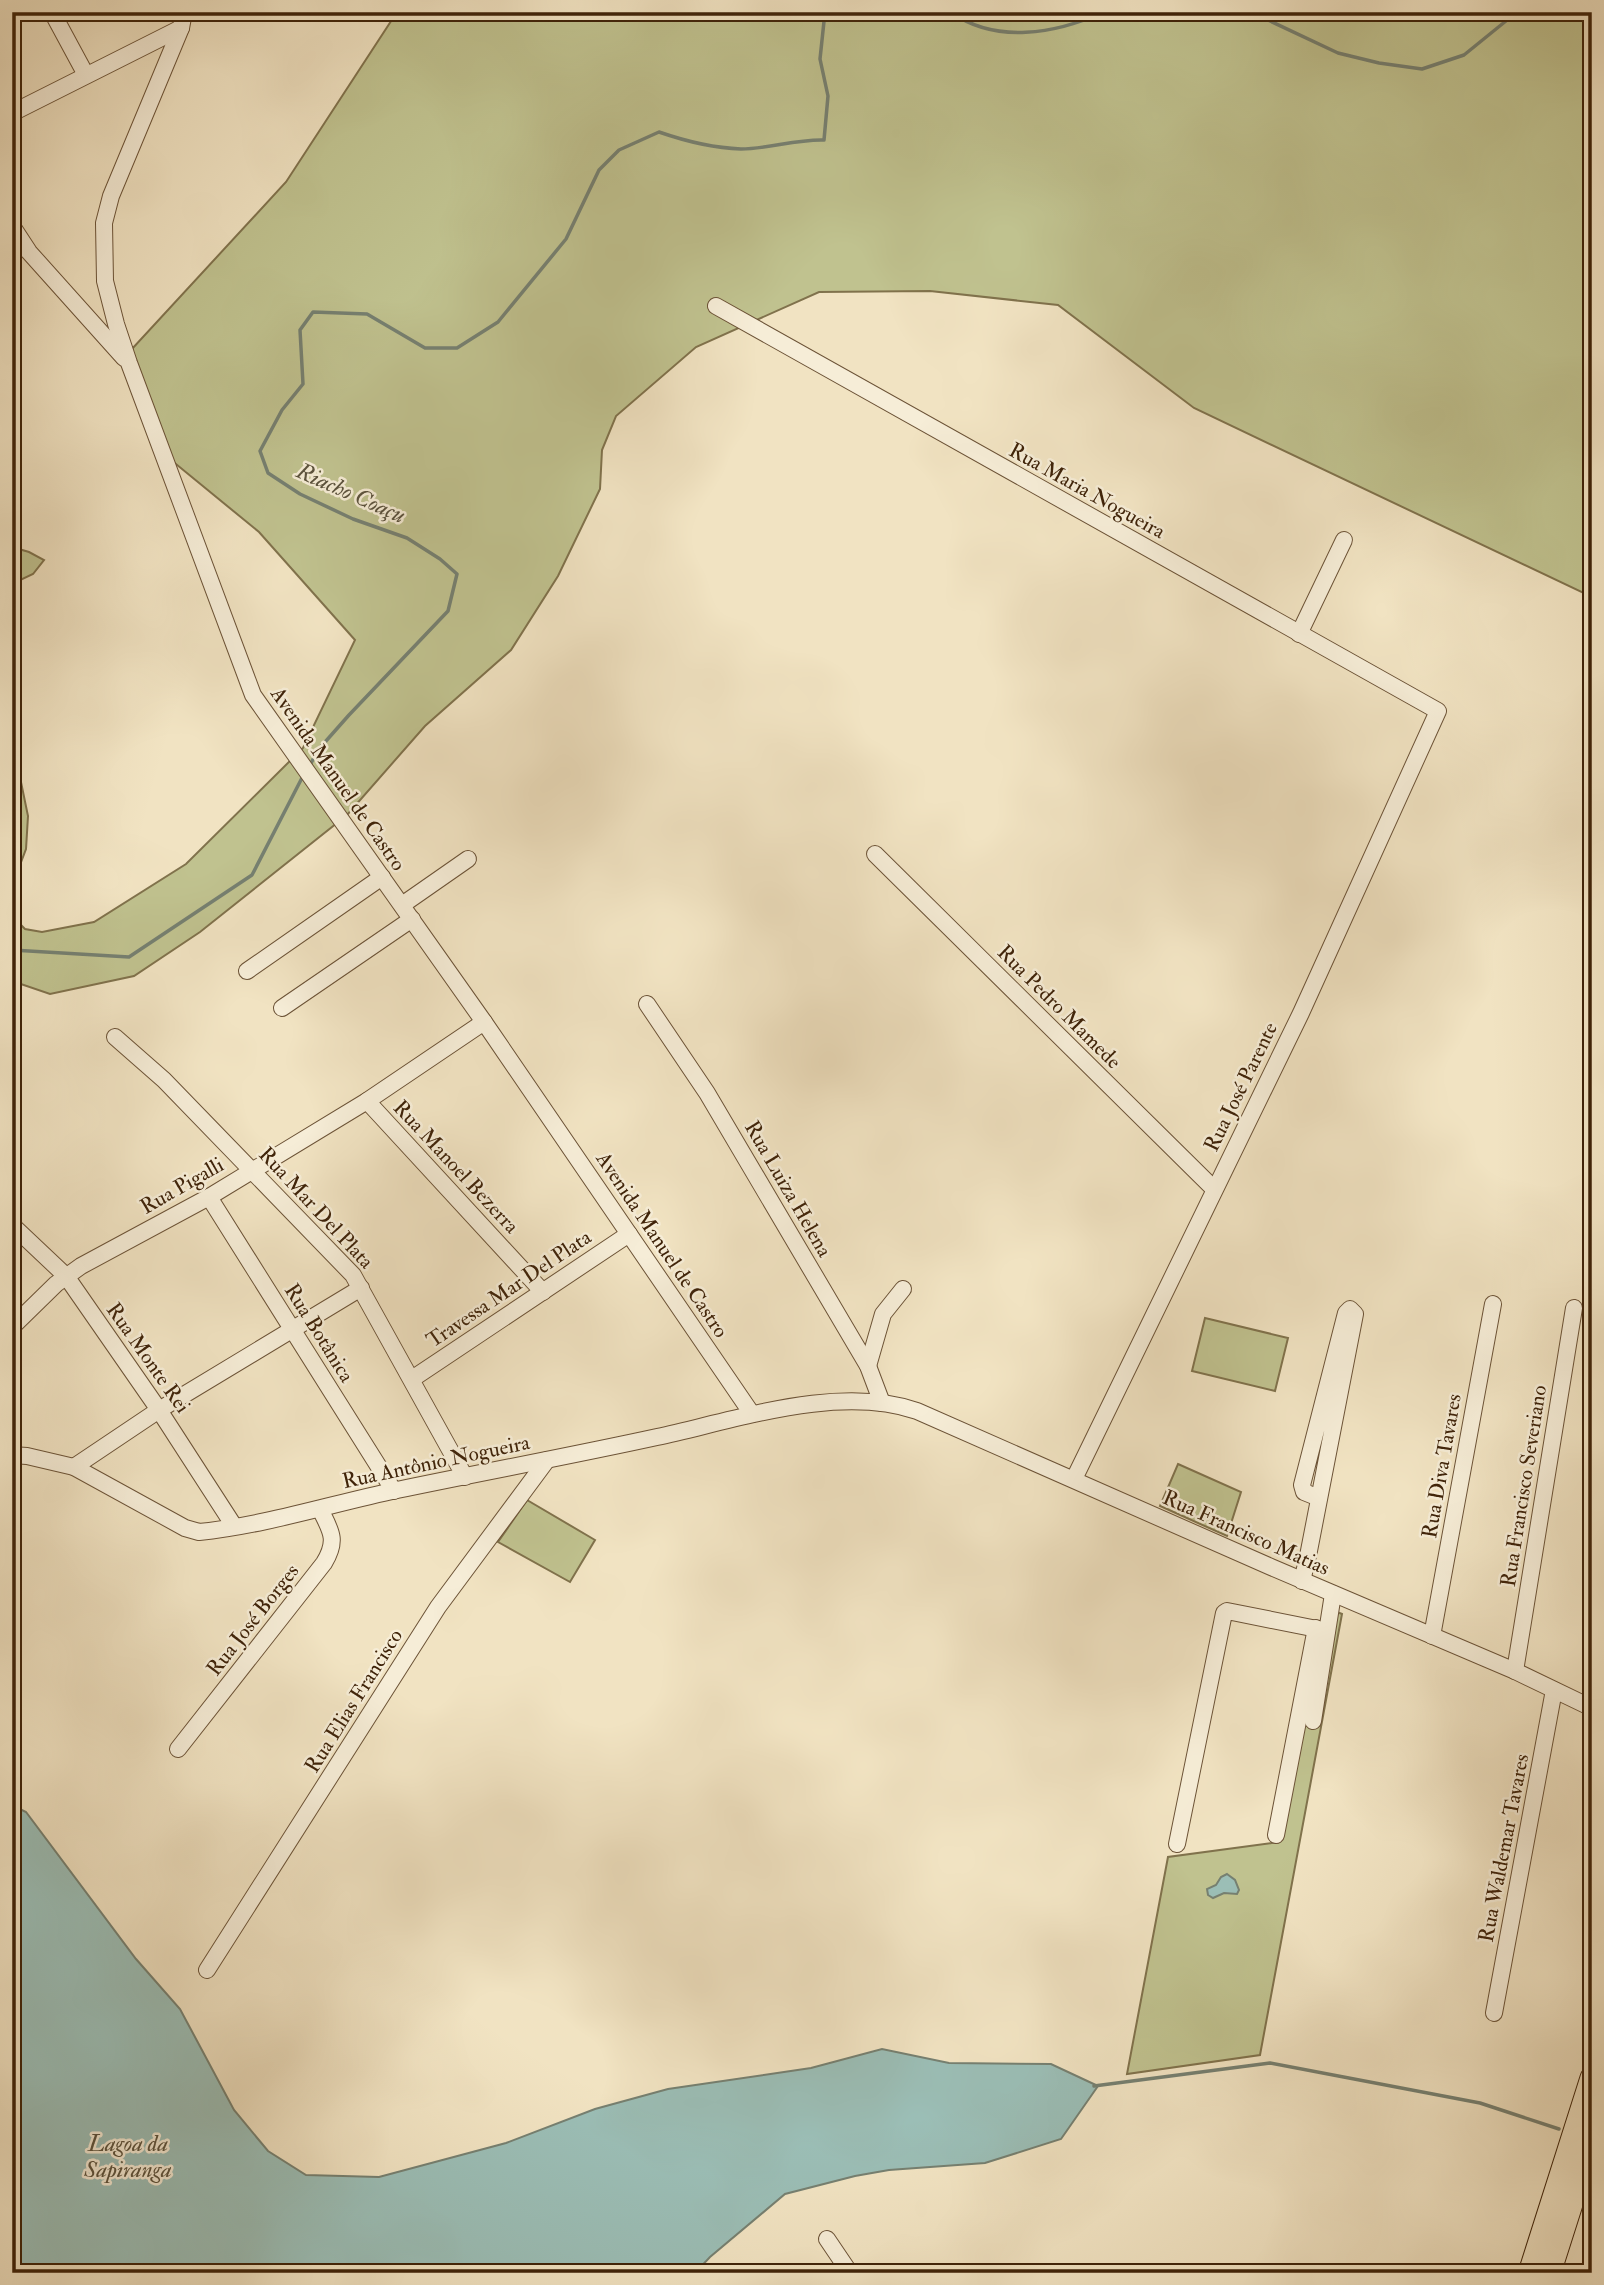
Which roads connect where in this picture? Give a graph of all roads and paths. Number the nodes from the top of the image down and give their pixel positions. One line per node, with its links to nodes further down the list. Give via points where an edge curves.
1 (52, 12): 3 (street)
2 (182, 20): 3 (street); 7 (street, Avenida Manuel de Castro, via 104,223 105,281)
3 (86, 75): 4 (street)
4 (12, 113)
5 (12, 226): 7 (street, via 29,252)
6 (716, 306): 9 (street, Rua Maria Nogueira)
7 (129, 363): 13 (street, Avenida Manuel de Castro, via 253,695)
8 (1344, 540): 9 (street)
9 (1299, 634): 10 (street, Rua Maria Nogueira)
10 (1438, 711): 23 (street, Rua José Parente, via 1301,1013)
11 (876, 854): 23 (street, Rua Pedro Mamede)
12 (468, 859): 14 (street)
13 (382, 877): 14 (street, Avenida Manuel de Castro); 16 (street)
14 (402, 905): 15 (street, Avenida Manuel de Castro)
15 (412, 919): 18 (street); 19 (street, Avenida Manuel de Castro)
16 (247, 971)
17 (647, 1004): 35 (street, Rua Luiza Helena, via 708,1093)
18 (282, 1008)
19 (484, 1022): 21 (street, Rua Pigalli); 26 (street, Avenida Manuel de Castro)
20 (115, 1037): 22 (street, Rua Mar Del Plata)
21 (366, 1101): 22 (street, Rua Pigalli); 30 (street, Rua Manoel Bezerra)
22 (253, 1169): 24 (street, Rua Pigalli); 28 (street, Rua Mar Del Plata)
23 (1214, 1189): 44 (street, Rua José Parente)
24 (209, 1197): 27 (street, Rua Pigalli); 34 (street, Rua Botânica)
25 (12, 1225): 27 (street, Rua Monte Rei)
26 (629, 1234): 30 (street, Travessa Mar Del Plata); 39 (street, Avenida Manuel de Castro)
27 (66, 1276): 33 (street, Rua Pigalli); 38 (street, Rua Monte Rei)
28 (361, 1288): 34 (street); 36 (street, Rua Mar Del Plata)
29 (903, 1289): 35 (street, via 883,1314)
30 (542, 1292): 36 (street, Travessa Mar Del Plata)
31 (1493, 1304): 52 (street, Rua Diva Tavares)
32 (1574, 1308): 53 (street, Rua Francisco Severiano)
33 (12, 1327)
34 (293, 1331): 38 (street); 45 (street, Rua Botânica)
35 (868, 1366): 37 (street, Rua Luiza Helena)
36 (412, 1379): 43 (street, Rua Mar Del Plata)
37 (882, 1403): 39 (street, Rua Antônio Nogueira, via 839,1401); 44 (street, Rua Francisco Matias, via 917,1411)
38 (159, 1410): 42 (street); 48 (street, Rua Monte Rei)
39 (752, 1414): 41 (street, Rua Antônio Nogueira)
40 (12, 1455): 42 (street, Rua Antônio Nogueira)
41 (547, 1460): 43 (street, Rua Antônio Nogueira); 60 (street, Rua Elias Francisco, via 438,1607)
42 (74, 1467): 48 (street, Rua Antônio Nogueira, via 193,1531)
43 (465, 1477): 45 (street, Rua Antônio Nogueira)
44 (1074, 1479): 49 (street, Rua Francisco Matias)
45 (394, 1491): 47 (street, Rua Antônio Nogueira)
46 (1319, 1498): 46 (street, via 1355,1314 1350,1309 1302,1485 1304,1492); 49 (street)
47 (320, 1509): 48 (street, Rua Antônio Nogueira); 57 (street, Rua José Borges, via 332,1534 324,1563)
48 (234, 1526)
49 (1302, 1581): 50 (street, Rua Francisco Matias)
50 (1334, 1594): 51 (street); 52 (street, Rua Francisco Matias)
51 (1322, 1630): 56 (street); 58 (street); 59 (street, via 1224,1613)
52 (1432, 1636): 53 (street, Rua Francisco Matias)
53 (1515, 1671): 54 (street, Rua Francisco Matias)
54 (1554, 1690): 55 (street, Rua Francisco Matias); 61 (street, Rua Waldemar Tavares)
55 (1592, 1708)
56 (1313, 1721)
57 (178, 1749)
58 (1276, 1835)
59 (1177, 1844)
60 (207, 1970)
61 (1494, 2013)
62 (1592, 2078): 66 (highway)
63 (1592, 2138): 67 (highway)
64 (827, 2239): 65 (street)
65 (850, 2273)
66 (1530, 2273)
67 (1549, 2273)

